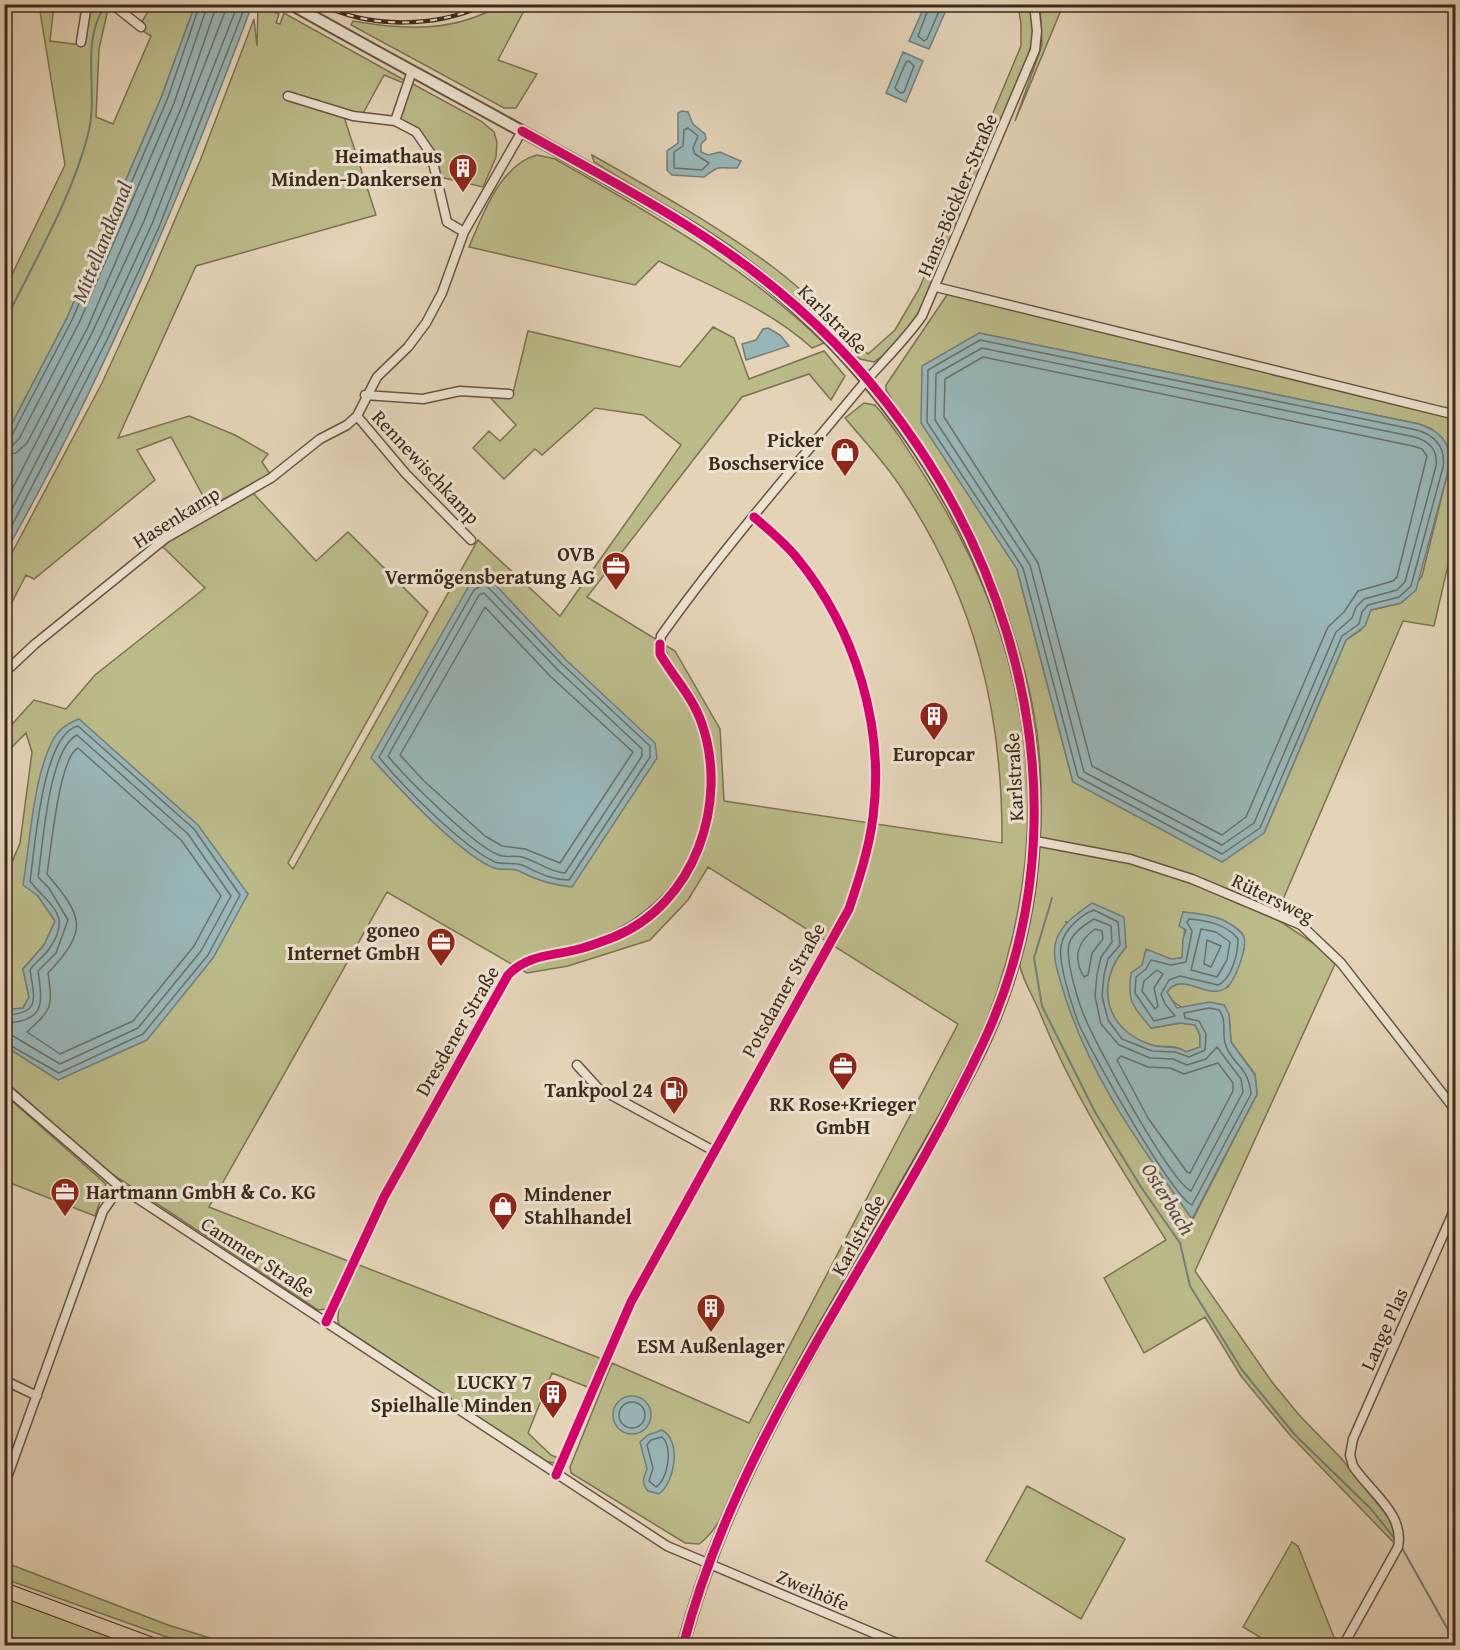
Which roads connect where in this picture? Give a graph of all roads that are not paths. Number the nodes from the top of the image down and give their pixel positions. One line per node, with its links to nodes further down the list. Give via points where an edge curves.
1 (87, 4): 6 (street)
2 (112, 4): 5 (street)
3 (291, 4): 7 (street, Karlstraße)
4 (1034, 4): 12 (street, Hans-Böckler-Straße, via 1035,50)
5 (141, 27)
6 (81, 42)
7 (412, 71): 9 (street); 10 (street, Karlstraße)
8 (288, 96): 9 (street, via 353,116)
9 (395, 121): 11 (street, via 424,141 435,167 447,222)
10 (522, 131): 11 (street); 13 (street, Karlstraße, via 697,231 740,261 834,343)
11 (464, 232): 15 (street, via 442,293 426,323)
12 (936, 286): 13 (street, Hans-Böckler-Straße, via 904,341); 16 (street)
13 (867, 379): 18 (street); 21 (street, Karlstraße, via 939,483 1000,609 1016,659 1033,746)
14 (509, 394): 15 (street, via 460,391 423,399)
15 (365, 395): 17 (street)
16 (1455, 415)
17 (357, 416): 19 (street, Rennewischkamp, via 406,474); 20 (street, Hasenkamp, via 271,478 166,538)
18 (754, 517): 25 (street, Potsdamer Straße, via 796,556 815,581 846,637 869,712 875,792 868,844 849,909); 28 (street, Dresdener Straße, via 661,636 660,654 694,704 708,745 710,811 694,858 666,898 633,927 586,947 524,962 508,975 384,1197)
19 (471, 540)
20 (4, 673)
21 (1035, 841): 24 (street, Rütersweg, via 1141,862 1202,883 1301,926 1341,963); 33 (street, Karlstraße, via 1015,957 984,1042 757,1452)
22 (577, 1065): 25 (street, via 598,1088)
23 (4, 1088): 26 (street, Cammer Straße)
24 (1455, 1111)
25 (714, 1151): 31 (street, Potsdamer Straße, via 631,1302)
26 (120, 1187): 28 (street, Cammer Straße); 30 (street, via 103,1211)
27 (1455, 1206): 38 (street, Lange Plas, via 1353,1439 1353,1466 1398,1522 1400,1537)
28 (326, 1322): 31 (street, Cammer Straße)
29 (4, 1380): 30 (street)
30 (37, 1396): 32 (street)
31 (556, 1475): 33 (street, Cammer Straße, via 667,1546)
32 (4, 1486)
33 (708, 1564): 36 (street); 37 (street, Zweihöfe)
34 (4, 1590): 35 (main road)
35 (155, 1646)
36 (683, 1646)
37 (904, 1646)
38 (1343, 1646)

